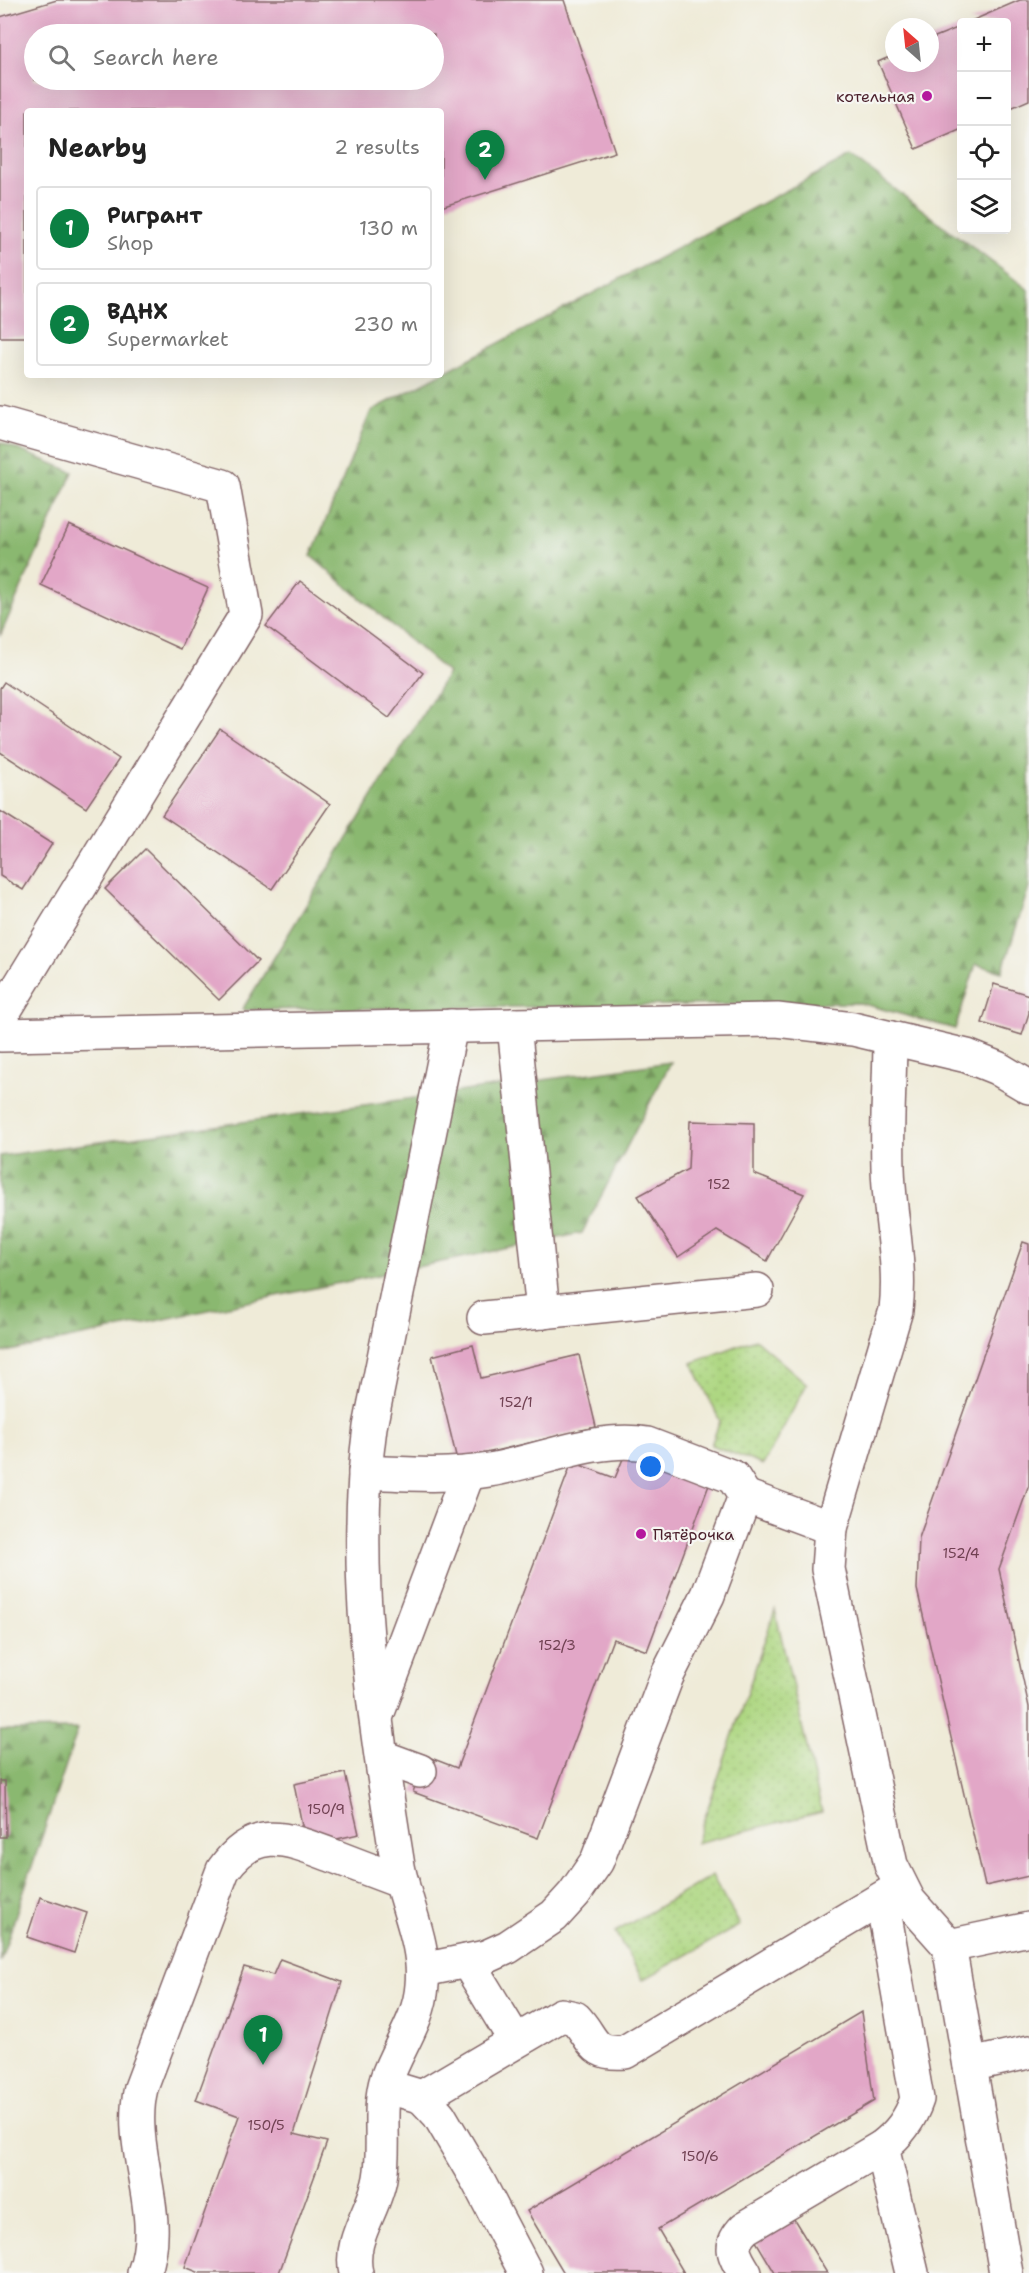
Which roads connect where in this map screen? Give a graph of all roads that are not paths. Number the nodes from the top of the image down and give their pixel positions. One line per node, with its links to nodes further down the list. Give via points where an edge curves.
1 (0, 423): 2 (street, via 224,486 246,615)
2 (0, 1018)
3 (514, 1025): 4 (street); 6 (street, via 777,1020 853,1029); 9 (street)
4 (451, 1026): 5 (street); 11 (street, via 370,1427)
5 (0, 1035)
6 (890, 1038): 7 (street, via 978,1060); 14 (street, via 888,1183 899,1288 896,1310)
7 (1029, 1087)
8 (757, 1290): 9 (street)
9 (543, 1312): 10 (street)
10 (484, 1318)
11 (365, 1472): 12 (street); 15 (street, via 365,1628)
12 (468, 1473): 13 (street, via 604,1443 632,1442 647,1444 733,1477); 15 (street)
13 (745, 1496): 14 (street); 22 (street, via 708,1595 667,1676 597,1861 574,1894 534,1931 508,1947)
14 (831, 1528): 19 (street, via 831,1592 891,1865)
15 (376, 1716): 16 (street)
16 (382, 1757): 17 (street); 18 (street)
17 (420, 1771)
18 (402, 1882): 23 (street); 30 (street, via 286,1839 253,1844 223,1870 136,2107 152,2226 152,2245)
19 (891, 1893): 21 (street, via 909,1901); 24 (street, via 625,2052 603,2051 594,2046 580,2024 569,2016 553,2018); 29 (street, via 917,2099 907,2122)
20 (1029, 1929): 21 (street)
21 (948, 1946): 26 (street)
22 (467, 1961): 23 (street); 24 (street)
23 (423, 1970): 27 (street, via 419,2005)
24 (515, 2040): 28 (street)
25 (1029, 2052): 26 (street)
26 (970, 2065): 35 (street)
27 (385, 2088): 28 (street); 31 (street, via 380,2178 358,2238)
28 (422, 2097): 32 (street, via 439,2115 478,2181)
29 (882, 2147): 33 (street, via 745,2228 735,2238 733,2248); 34 (street)
30 (144, 2273)
31 (356, 2273)
32 (525, 2273)
33 (745, 2273)
34 (912, 2273)
35 (1006, 2273)

